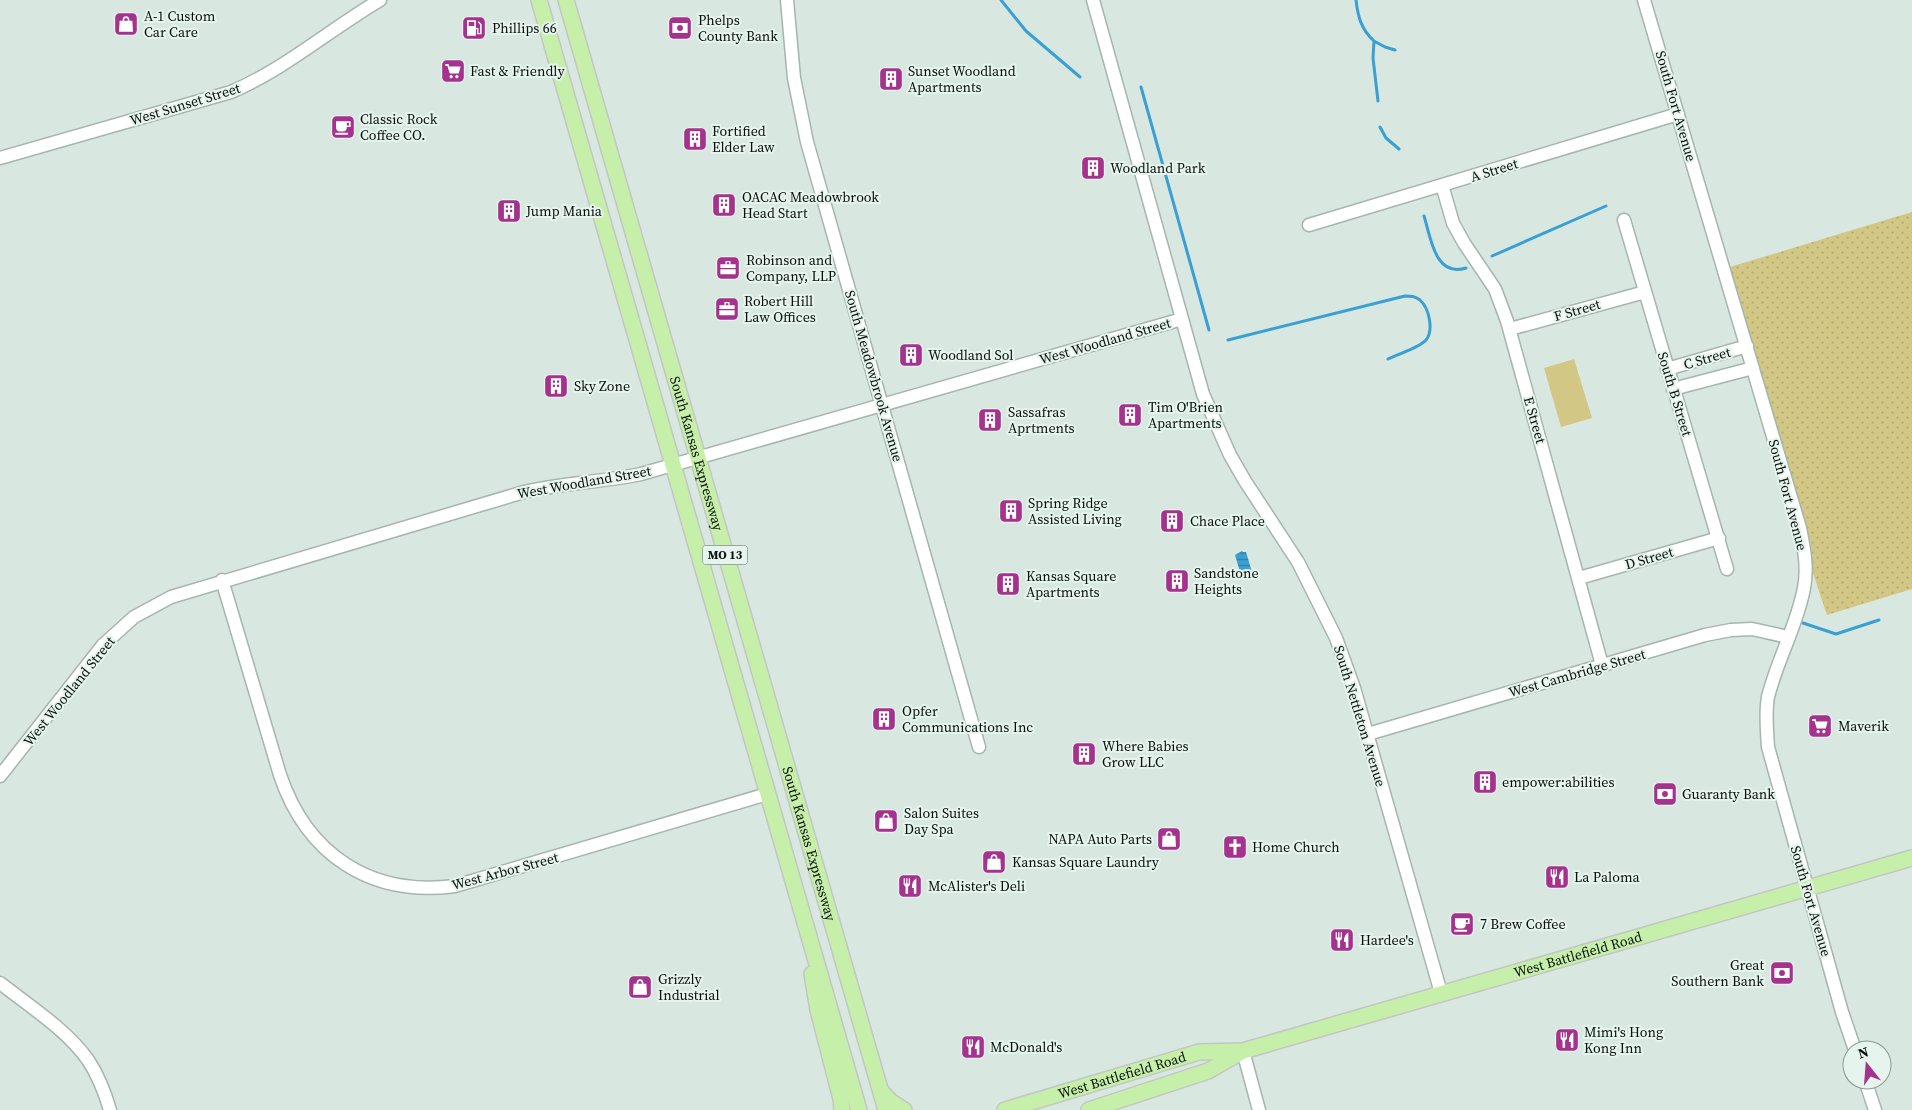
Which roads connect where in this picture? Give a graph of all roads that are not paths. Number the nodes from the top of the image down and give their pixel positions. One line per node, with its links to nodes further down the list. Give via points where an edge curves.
1 (380, 0): 10 (street, West Sunset Street, via 284,64 241,88)
2 (539, 0): 23 (main road, South Kansas Expressway / MO 13)
3 (566, 0): 8 (main road, South Kansas Expressway / MO 13)
4 (572, 0): 8 (main road)
5 (787, 0): 21 (street, South Meadowbrook Avenue, via 791,55 801,118)
6 (1093, 0): 15 (street, South Nettleton Avenue)
7 (1644, 0): 9 (street, South Fort Avenue)
8 (570, 16): 22 (main road, South Kansas Expressway / MO 13)
9 (1678, 114): 11 (street, A Street); 17 (street, South Fort Avenue)
10 (0, 158)
11 (1442, 185): 13 (street, A Street); 16 (street, E Street, via 1453,223 1495,289)
12 (1624, 220): 14 (street, South B Street)
13 (1309, 225)
14 (1645, 292): 16 (street, F Street); 19 (street, South B Street)
15 (1182, 319): 21 (street, West Woodland Street); 30 (street, South Nettleton Avenue, via 1217,428 1245,481 1298,562 1322,608 1345,662)
16 (1510, 330): 26 (street, E Street)
17 (1746, 346): 18 (street, South Fort Avenue); 19 (street, C Street)
18 (1753, 368): 20 (street, C Street); 28 (street, South Fort Avenue, via 1804,546 1804,587)
19 (1667, 369): 20 (street, South B Street)
20 (1673, 390): 24 (street, South B Street)
21 (882, 404): 22 (street, West Woodland Street); 31 (street, South Meadowbrook Avenue)
22 (696, 458): 23 (street, West Woodland Street); 41 (main road, South Kansas Expressway / MO 13)
23 (672, 464): 27 (street, West Woodland Street, via 615,479 567,483 524,492); 33 (main road, South Kansas Expressway / MO 13)
24 (1718, 538): 25 (street, South B Street); 26 (street, D Street)
25 (1727, 569)
26 (1579, 578): 29 (street, E Street)
27 (222, 580): 32 (street, West Woodland Street, via 164,600 119,630); 33 (street, West Arbor Street, via 289,800 303,824 322,846 366,876 404,887 455,886)
28 (1788, 637): 29 (street, West Cambridge Street, via 1752,629 1731,630); 35 (street, South Fort Avenue, via 1768,699 1768,747)
29 (1602, 665): 30 (street, West Cambridge Street)
30 (1368, 734): 38 (street, South Nettleton Avenue)
31 (979, 747)
32 (0, 776)
33 (767, 794): 36 (main road, South Kansas Expressway / MO 13)
34 (1912, 858): 35 (main road, West Battlefield Road)
35 (1808, 889): 38 (main road, West Battlefield Road); 39 (street, South Fort Avenue)
36 (809, 936): 45 (main road, via 814,990); 46 (main road, South Kansas Expressway / MO 13)
37 (0, 983): 44 (street, via 79,1048 97,1075)
38 (1441, 993): 40 (main road, West Battlefield Road)
39 (1852, 1040)
40 (1243, 1051): 43 (main road, West Battlefield Road, via 1199,1052); 51 (main road, West Battlefield Road, via 1208,1071); 52 (street)
41 (880, 1090): 47 (main road, South Kansas Expressway / MO 13); 48 (main road)
42 (1868, 1090): 53 (street)
43 (1024, 1104): 49 (main road); 50 (main road, West Battlefield Road)
44 (110, 1110)
45 (842, 1110)
46 (859, 1110)
47 (886, 1110)
48 (904, 1110)
49 (996, 1110)
50 (1005, 1110)
51 (1089, 1110)
52 (1259, 1110)
53 (1875, 1110)

